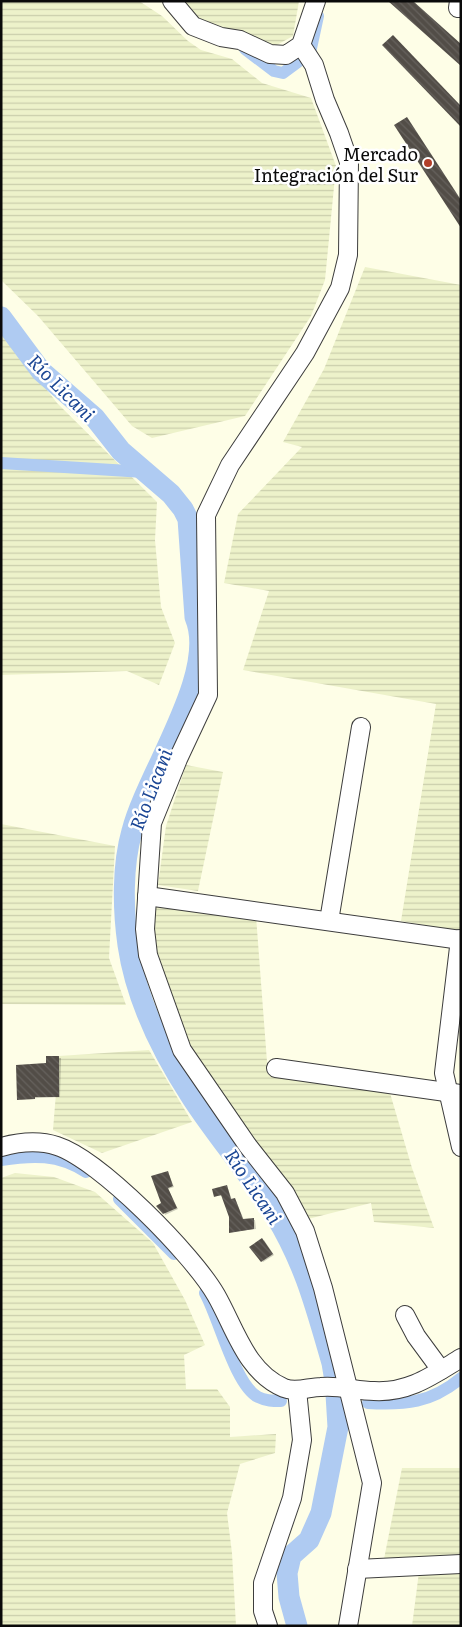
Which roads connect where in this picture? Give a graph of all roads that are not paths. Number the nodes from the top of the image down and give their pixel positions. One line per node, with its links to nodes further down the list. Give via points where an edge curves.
1 (172, 1): 3 (street, via 193,26 240,40 270,54 286,55)
2 (316, 1): 3 (street)
3 (303, 47): 5 (street, via 314,65 349,162 348,255 340,288 305,353 230,465 206,515 208,695 152,823)
4 (361, 727): 6 (street)
5 (147, 896): 6 (street); 15 (street, via 145,929 148,955 182,1050 248,1146 285,1193 305,1230)
6 (329, 921): 7 (street)
7 (461, 940): 9 (street, via 444,1073)
8 (276, 1068): 9 (street)
9 (455, 1094): 11 (street)
10 (1, 1147): 16 (street, via 23,1143 56,1145 105,1174 203,1276 246,1354 275,1382 284,1388)
11 (461, 1147)
12 (405, 1315): 14 (street)
13 (461, 1358): 14 (street)
14 (441, 1370): 15 (street, via 413,1386 394,1391)
15 (349, 1388): 16 (street, via 322,1386); 18 (street, via 372,1483)
16 (297, 1390): 19 (street, via 302,1440 292,1498 263,1583 263,1611)
17 (461, 1564): 18 (street)
18 (357, 1569): 20 (street)
19 (268, 1626)
20 (348, 1626)

